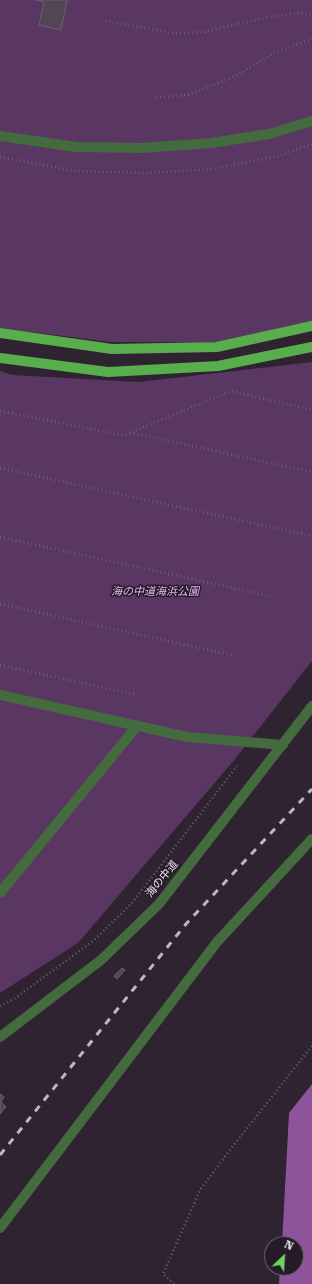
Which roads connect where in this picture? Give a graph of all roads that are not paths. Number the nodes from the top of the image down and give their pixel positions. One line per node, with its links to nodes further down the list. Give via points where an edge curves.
1 (312, 120): 2 (street, via 261,135 211,143 143,148 76,147)
2 (0, 136)
3 (312, 326): 4 (main road, via 218,347 112,350)
4 (0, 333)
5 (312, 347): 6 (main road, via 218,366 108,372)
6 (0, 358)
7 (0, 695): 9 (street)
8 (312, 706): 10 (street, 海の中道)
9 (137, 726): 10 (street, via 187,737); 12 (street)
10 (283, 745): 13 (street, 海の中道, via 159,904 101,960)
11 (312, 839): 14 (street, via 217,942)
12 (0, 893)
13 (0, 1037)
14 (0, 1228)

